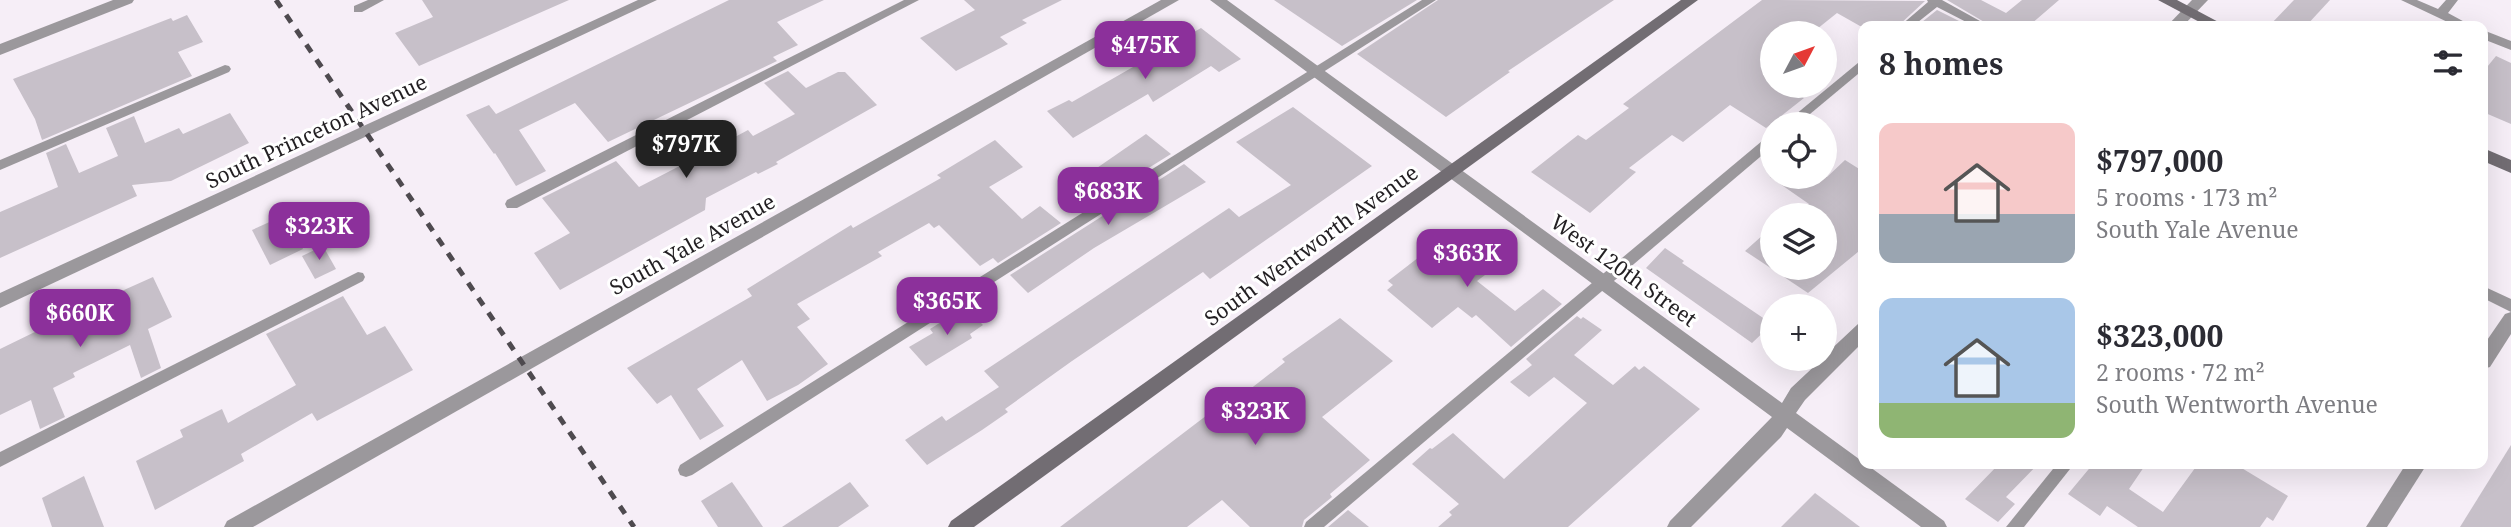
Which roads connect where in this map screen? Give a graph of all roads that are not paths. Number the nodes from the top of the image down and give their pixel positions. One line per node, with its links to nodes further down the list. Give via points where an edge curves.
1 (127, 0): 24 (street)
2 (378, 0): 14 (lane)
3 (650, 0): 38 (street, South Princeton Avenue)
4 (913, 0): 34 (lane)
5 (1172, 0): 48 (street, South Yale Avenue)
6 (1217, 0): 27 (street, West 120th Street)
7 (1430, 0): 27 (lane)
8 (1691, 0): 33 (street, South Wentworth Avenue)
9 (2165, 0): 15 (street)
10 (2201, 0): 15 (street)
11 (2407, 0): 16 (lane)
12 (2452, 0): 16 (lane)
13 (1934, 1): 17 (lane); 18 (lane)
14 (358, 9)
15 (2189, 12): 19 (street); 20 (street)
16 (2440, 15): 21 (lane)
17 (1912, 21)
18 (1973, 21)
19 (2180, 21)
20 (2208, 21)
21 (2454, 21)
22 (2488, 36): 23 (lane)
23 (2511, 46)
24 (0, 50)
25 (1858, 67): 28 (lane)
26 (225, 69): 31 (lane)
27 (1315, 72): 33 (street, West 120th Street); 47 (lane)
28 (1804, 112)
29 (1760, 150): 36 (lane)
30 (2488, 156): 32 (street)
31 (0, 165)
32 (2511, 167)
33 (1452, 172): 36 (street, West 120th Street); 49 (street, South Wentworth Avenue)
34 (512, 204)
35 (358, 277): 44 (lane)
36 (1602, 282): 43 (street, West 120th Street); 50 (lane)
37 (2488, 294): 39 (lane)
38 (0, 301)
39 (2511, 306)
40 (2511, 319): 42 (street)
41 (1858, 335): 43 (street)
42 (2488, 354)
43 (1783, 415): 51 (street, via 1774,431); 52 (street, West 120th Street)
44 (0, 460)
45 (2062, 469): 53 (lane)
46 (2414, 469): 54 (street)
47 (686, 470)
48 (234, 527)
49 (958, 527)
50 (1311, 527)
51 (1677, 527)
52 (1937, 527)
53 (2014, 527)
54 (2376, 527)

